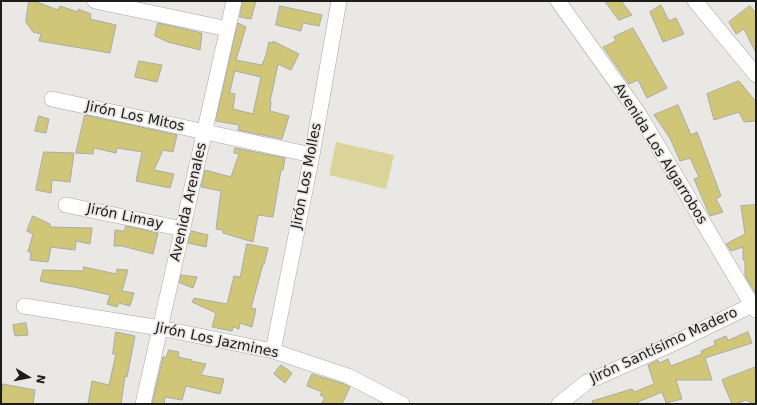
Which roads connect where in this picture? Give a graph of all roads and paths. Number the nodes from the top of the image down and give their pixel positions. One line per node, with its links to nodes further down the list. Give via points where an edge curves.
1 (95, 1): 6 (street)
2 (234, 1): 6 (street, Avenida Arenales)
3 (339, 1): 10 (street, Jirón Los Molles)
4 (558, 1): 14 (street, Avenida Los Algarrobos, via 639,114)
5 (695, 1): 7 (street)
6 (228, 29): 9 (street, Avenida Arenales)
7 (756, 75)
8 (52, 98): 9 (street, Jirón Los Mitos)
9 (205, 132): 10 (street, Jirón Los Mitos); 12 (street, Avenida Arenales)
10 (312, 155): 16 (street, Jirón Los Molles)
11 (66, 205): 12 (street, Jirón Limay)
12 (183, 229): 15 (street, Avenida Arenales)
13 (24, 306): 15 (street, Jirón Los Jazmines)
14 (754, 308): 19 (street, Jirón Santísimo Madero, via 586,382)
15 (160, 328): 16 (street, Jirón Los Jazmines); 17 (street, Avenida Arenales)
16 (273, 351): 18 (street, Jirón Los Jazmines, via 348,376)
17 (143, 404)
18 (402, 404)
19 (559, 404)

